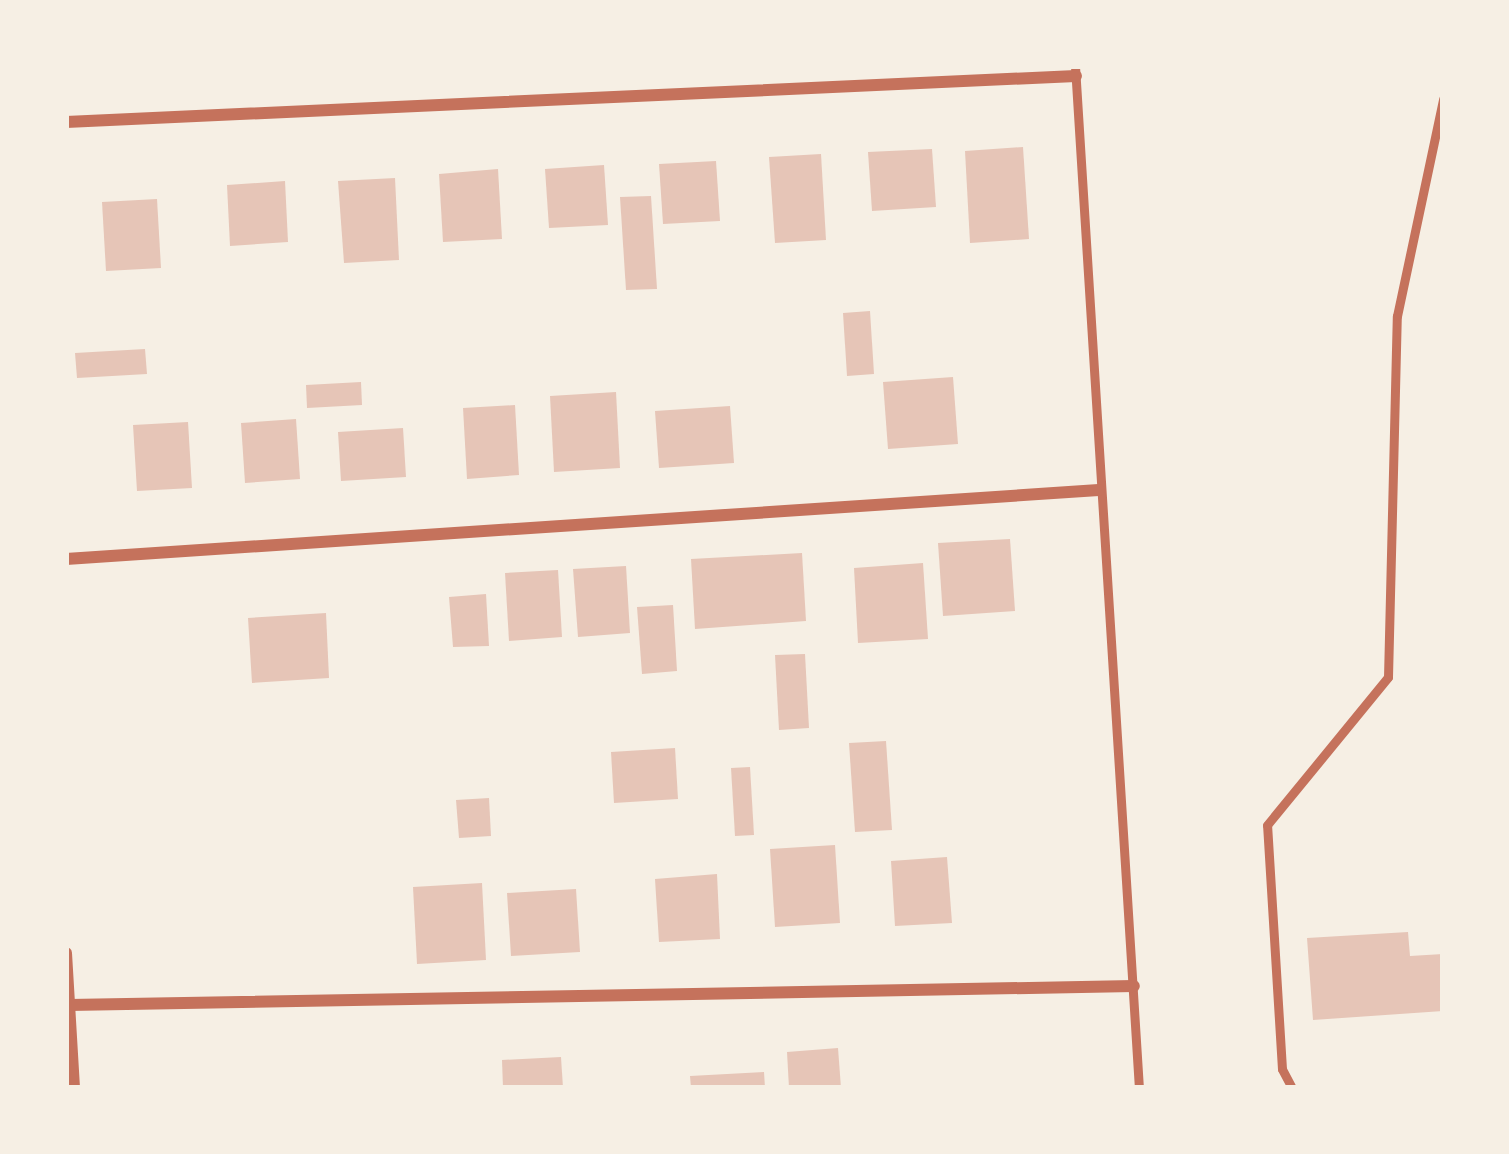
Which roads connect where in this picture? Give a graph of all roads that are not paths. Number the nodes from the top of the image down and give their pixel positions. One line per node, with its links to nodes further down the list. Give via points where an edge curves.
1 (1075, 71): 3 (street); 4 (lane)
2 (1443, 99): 11 (lane, via 1397,316 1388,676 1267,825 1282,1069)
3 (66, 122)
4 (1099, 490): 5 (street); 7 (lane)
5 (66, 559)
6 (66, 953): 8 (street)
7 (1134, 986): 8 (street); 10 (lane)
8 (70, 1005): 9 (street)
9 (74, 1088)
10 (1139, 1088)
11 (1292, 1088)

